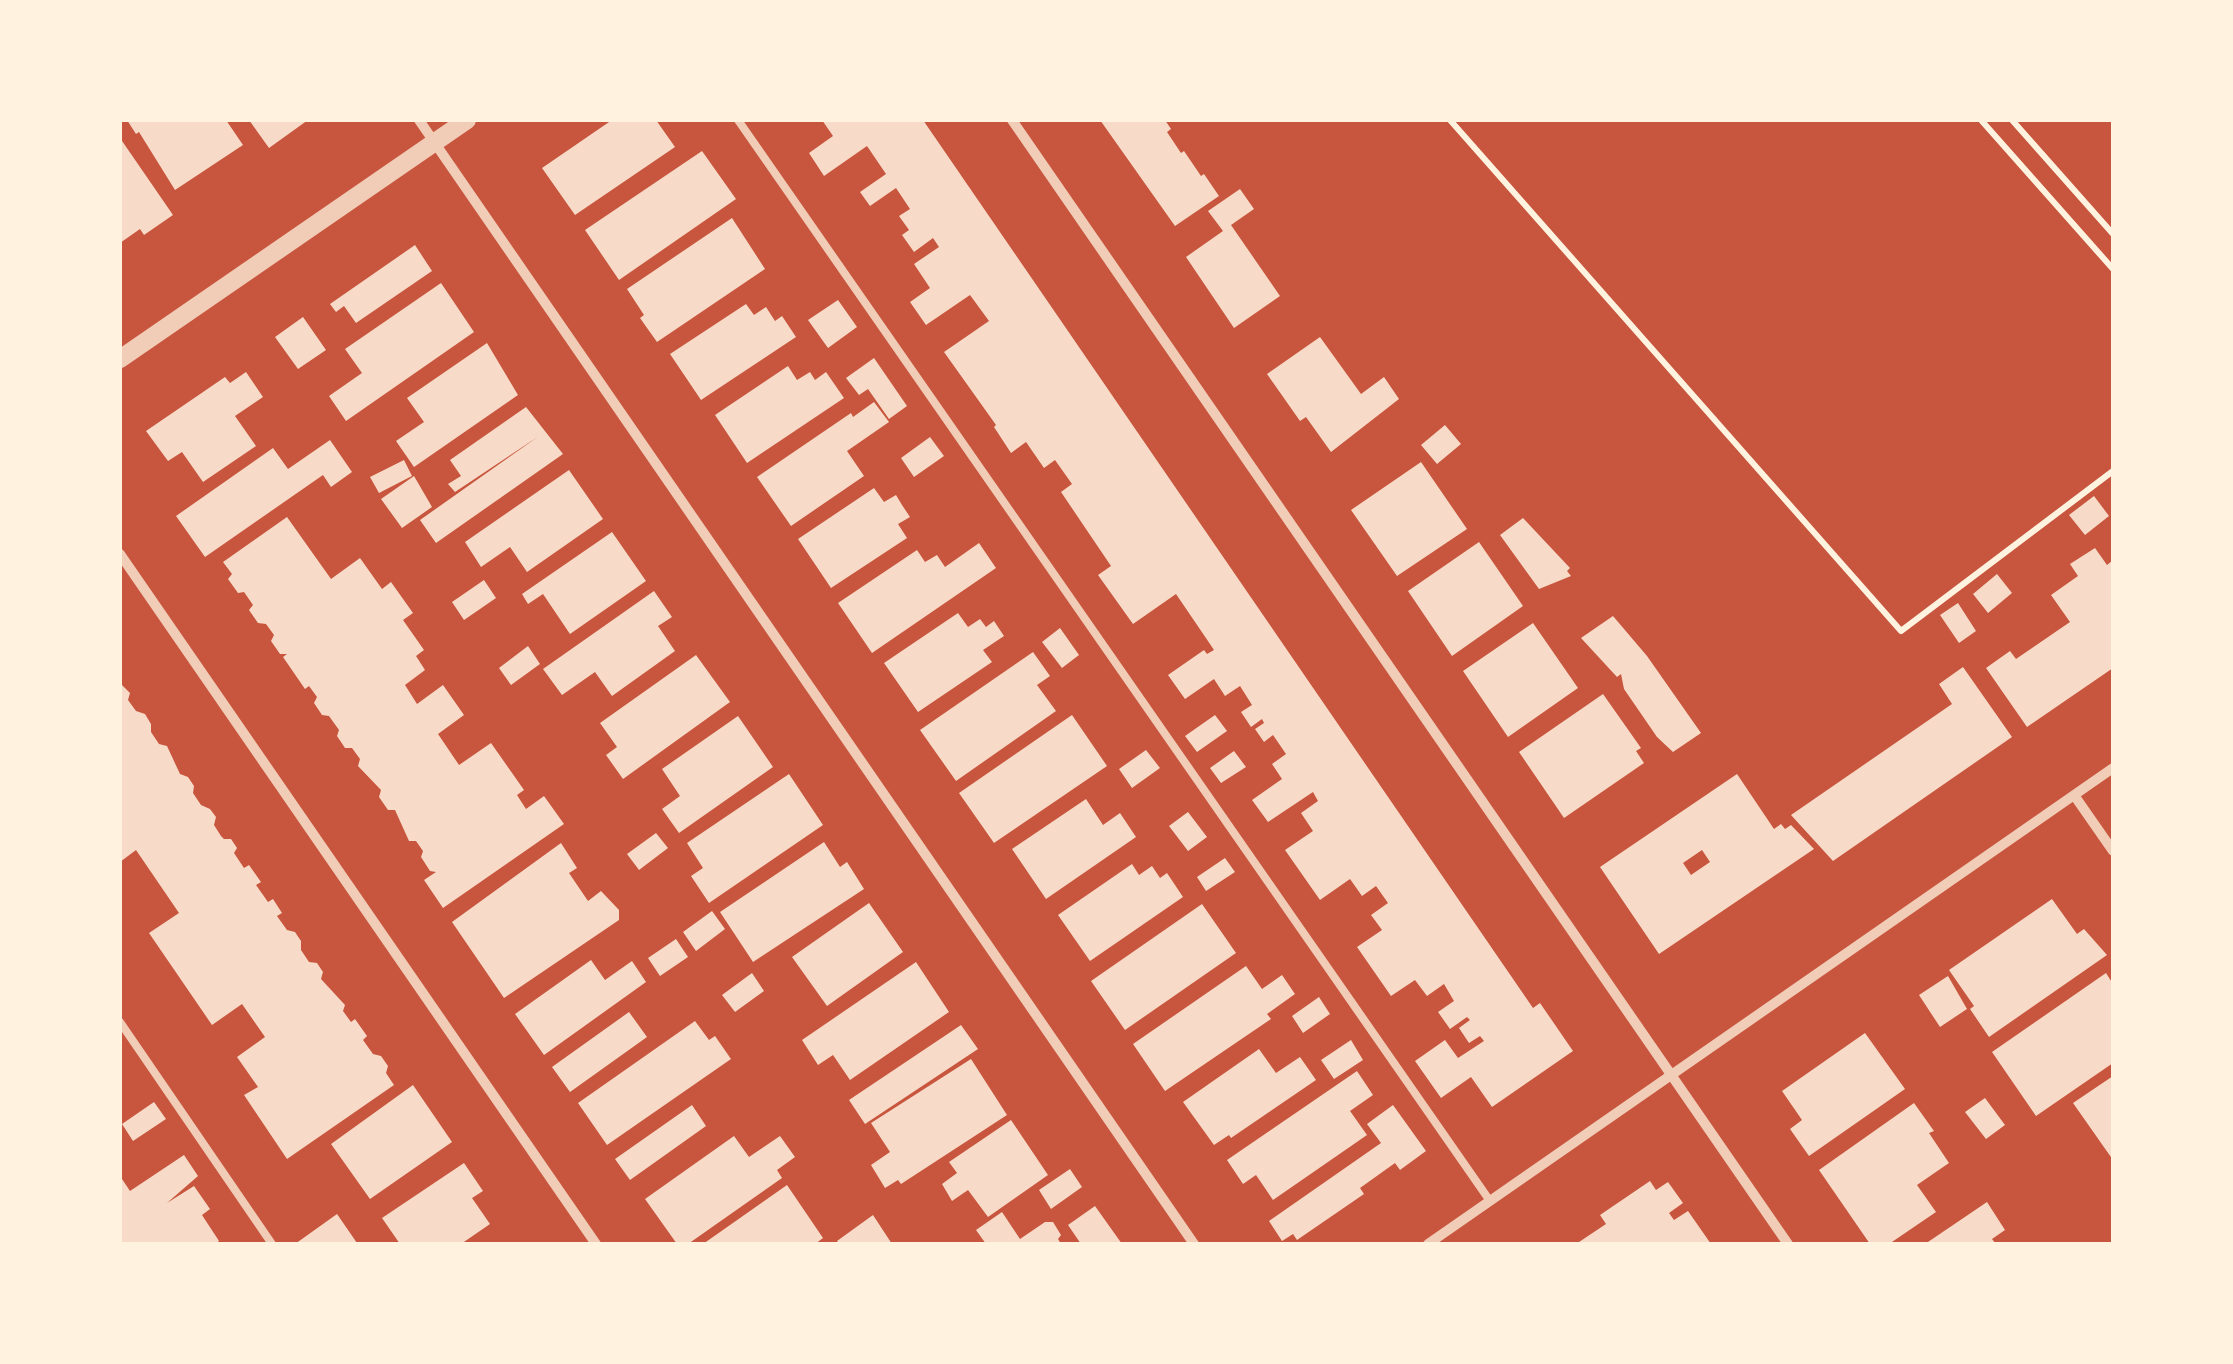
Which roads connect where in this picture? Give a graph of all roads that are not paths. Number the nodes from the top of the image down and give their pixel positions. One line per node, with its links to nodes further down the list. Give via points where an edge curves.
1 (419, 120): 5 (street)
2 (468, 120): 5 (street)
3 (738, 120): 13 (lane)
4 (1012, 120): 12 (street)
5 (434, 143): 6 (street); 16 (street)
6 (120, 359)
7 (120, 554): 15 (street)
8 (2113, 768): 9 (street)
9 (2074, 795): 10 (street); 12 (street)
10 (2113, 851)
11 (120, 1022): 14 (lane)
12 (1672, 1076): 13 (street); 18 (street)
13 (1490, 1201): 17 (street)
14 (272, 1244)
15 (596, 1244)
16 (1194, 1244)
17 (1428, 1244)
18 (1788, 1244)

